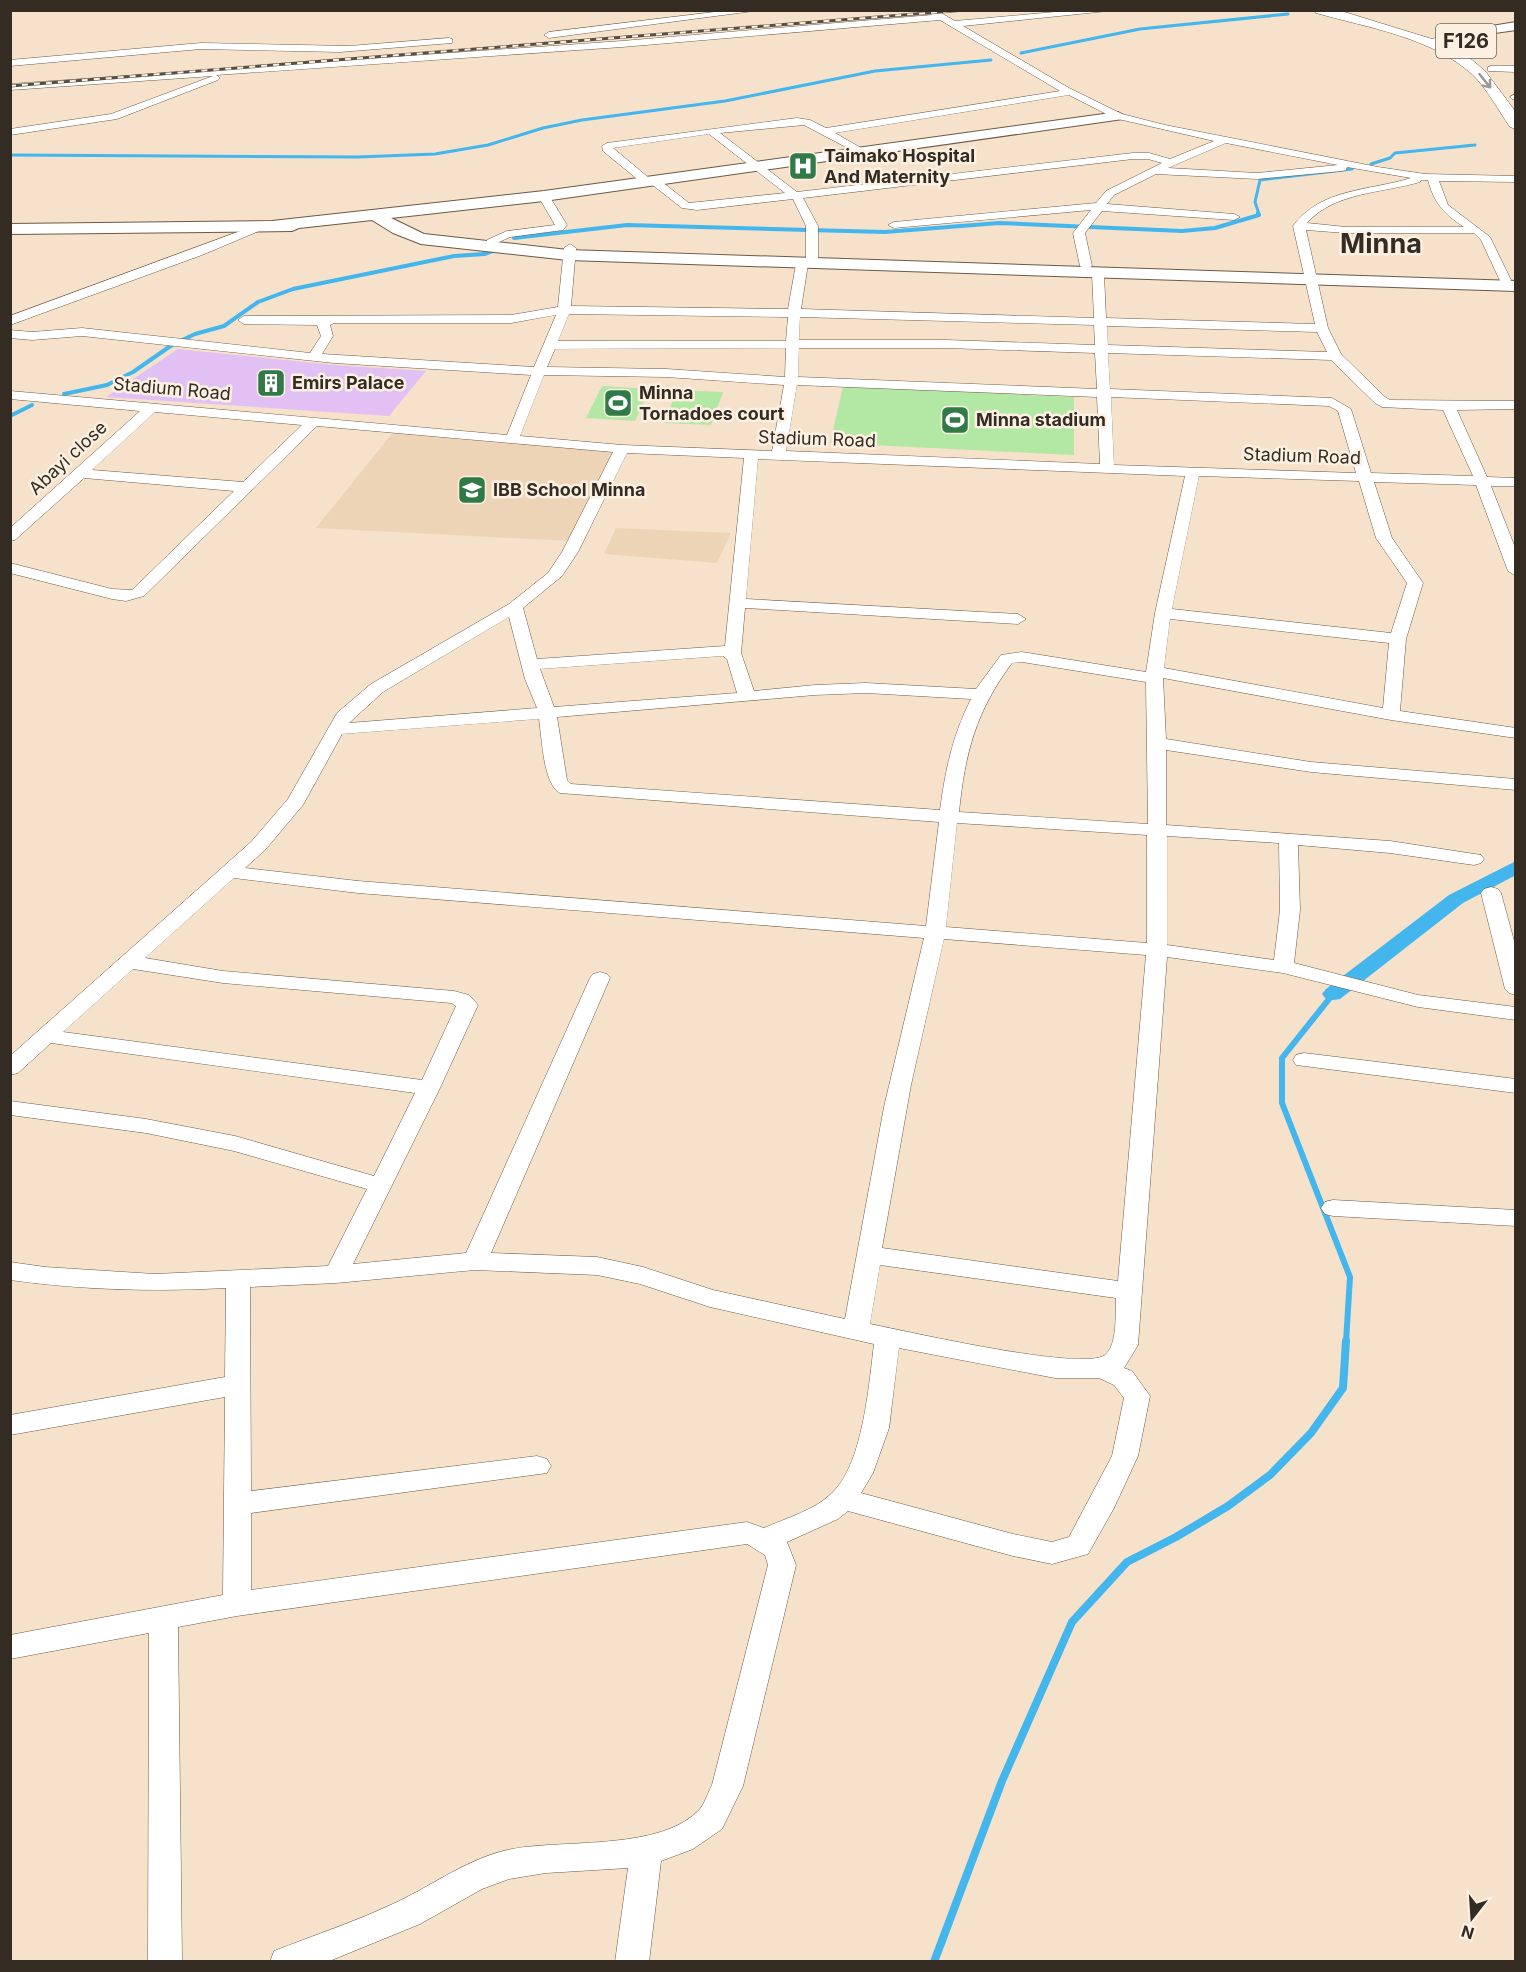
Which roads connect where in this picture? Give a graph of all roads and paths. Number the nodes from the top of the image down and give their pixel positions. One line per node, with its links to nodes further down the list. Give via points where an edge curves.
1 (757, 10): 9 (street)
2 (930, 10): 6 (street)
3 (1113, 10): 7 (street)
4 (1321, 10): 11 (main road, F126)
5 (1336, 10): 11 (main road, F126)
6 (942, 17): 7 (street); 15 (street)
7 (953, 24): 20 (street)
8 (1515, 27): 11 (main road, via 1472,33); 12 (main road, via 1482,35)
9 (542, 36)
10 (455, 41): 13 (street)
11 (1445, 43): 12 (main road, F126, via 1466,50); 23 (main road, F126, one-way to 23, via 1480,74)
12 (1475, 46): 16 (main road, F126)
13 (347, 48): 14 (street, via 201,46); 15 (street)
14 (10, 63)
15 (265, 69): 18 (street)
16 (1491, 69): 17 (street); 21 (main road, F126)
17 (1515, 69)
18 (234, 71): 19 (street); 25 (street, via 113,117)
19 (10, 87)
20 (1071, 92): 22 (street); 26 (street)
21 (1515, 98)
22 (1118, 116): 27 (street); 28 (main road)
23 (1515, 124)
24 (711, 131): 26 (street, via 797,121); 31 (street); 38 (street, via 608,146 608,151)
25 (10, 132)
26 (825, 132): 28 (street)
27 (1225, 140): 29 (street); 32 (street)
28 (859, 151): 31 (main road)
29 (1171, 163): 30 (street, via 1133,156); 33 (street)
30 (1058, 165): 34 (street); 42 (street)
31 (756, 166): 38 (main road); 42 (street)
32 (1357, 167): 33 (street, via 1257,176); 35 (street)
33 (1155, 171): 34 (street)
34 (1133, 172): 36 (street, via 1220,184); 39 (street)
35 (1429, 177): 37 (street); 50 (street, via 1331,201 1311,211); 52 (street, via 1443,205)
36 (1231, 179)
37 (1515, 179)
38 (650, 180): 40 (main road); 42 (street, via 692,207)
39 (1110, 193): 41 (street); 45 (street)
40 (544, 196): 47 (main road, via 435,209); 53 (street, via 560,228 507,234)
41 (1134, 196)
42 (797, 197): 55 (street, via 812,230)
43 (1218, 204): 44 (street)
44 (1241, 206)
45 (1100, 207): 46 (street); 48 (street); 56 (street, via 1082,229)
46 (1234, 217)
47 (388, 219): 49 (main road); 49 (main road, via 369,225); 53 (main road, via 430,234); 54 (main road, via 415,237 447,243)
48 (894, 225)
49 (267, 226): 51 (main road); 62 (street)
50 (1299, 226): 52 (street); 57 (street)
51 (10, 229)
52 (1476, 230): 58 (street, via 1486,239)
53 (491, 242): 54 (main road)
54 (569, 251): 55 (main road); 59 (street)
55 (807, 262): 56 (main road); 60 (street)
56 (1092, 270): 57 (main road); 64 (street)
57 (1311, 277): 58 (main road); 65 (street)
58 (1512, 282)
59 (564, 310): 60 (street); 63 (street, via 511,319); 68 (street)
60 (794, 313): 64 (street); 67 (street)
61 (244, 320): 63 (street)
62 (10, 321)
63 (327, 321): 71 (street, via 323,324 326,339)
64 (1100, 322): 65 (street); 69 (street)
65 (1322, 328): 70 (street)
66 (10, 334): 71 (street, via 82,332)
67 (793, 344): 68 (street); 69 (street); 73 (street)
68 (550, 345): 72 (street)
69 (1101, 349): 70 (street); 74 (street)
70 (1335, 356): 76 (street)
71 (314, 357): 72 (street)
72 (539, 371): 73 (street, via 666,373); 82 (street)
73 (791, 381): 74 (street); 85 (street)
74 (1102, 394): 77 (street, via 1322,401); 86 (street)
75 (10, 396): 80 (street, Stadium Road)
76 (1387, 404): 77 (street); 79 (street)
77 (1340, 405): 89 (street)
78 (1515, 405): 79 (street)
79 (1448, 406): 90 (street)
80 (152, 407): 81 (street, Stadium Road); 88 (street, Abayi close)
81 (313, 422): 82 (street, Stadium Road); 92 (street)
82 (511, 441): 83 (street, Stadium Road)
83 (621, 449): 84 (street, Stadium Road); 97 (street, via 554,576)
84 (751, 456): 85 (street, Stadium Road); 96 (street)
85 (778, 457): 86 (street, Stadium Road)
86 (1107, 470): 87 (street, Stadium Road)
87 (1193, 472): 89 (street, Stadium Road); 98 (street)
88 (82, 473): 92 (street); 93 (street, Abayi close)
89 (1364, 478): 90 (street, Stadium Road); 100 (street, via 1384,538 1415,583)
90 (1482, 481): 91 (street, Stadium Road); 95 (street)
91 (1515, 482)
92 (244, 487): 94 (street, via 138,593 112,594)
93 (10, 537)
94 (10, 568)
95 (1515, 571)
96 (738, 603): 99 (street); 101 (street)
97 (515, 607): 102 (street); 108 (street, via 377,688 343,717)
98 (1163, 613): 100 (street); 103 (street)
99 (1018, 620)
100 (1398, 639): 107 (street)
101 (733, 653): 102 (street, via 715,650); 105 (street)
102 (531, 665): 106 (street)
103 (1154, 675): 104 (street, via 1022,657 1007,659); 107 (street); 110 (street)
104 (980, 694): 105 (street, via 866,688); 112 (street, via 966,729)
105 (747, 697): 106 (street)
106 (547, 712): 108 (street); 112 (street, via 558,780 567,789)
107 (1391, 715): 109 (street)
108 (336, 729): 116 (street, via 296,801)
109 (1515, 733)
110 (1157, 743): 111 (street, via 1311,767); 113 (street)
111 (1515, 785)
112 (949, 816): 113 (street); 118 (street)
113 (1157, 831): 114 (street); 119 (street)
114 (1288, 838): 115 (street); 121 (street, via 1290,910)
115 (1474, 859)
116 (230, 872): 118 (street, via 358,887); 120 (street)
117 (1491, 893): 123 (street)
118 (935, 933): 119 (street); 134 (street, via 895,1106)
119 (1157, 950): 121 (street); 139 (street)
120 (129, 962): 125 (street); 129 (street, via 223,976 462,1000 467,1005 465,1012)
121 (1283, 966): 124 (street, via 1418,1001)
122 (600, 978): 135 (street)
123 (1515, 989)
124 (1515, 1014)
125 (46, 1036): 127 (street); 129 (street)
126 (1304, 1060): 128 (street)
127 (10, 1068)
128 (1515, 1086)
129 (429, 1088): 131 (street)
130 (10, 1108): 131 (street, via 146,1126 235,1144)
131 (379, 1185): 137 (street)
132 (1333, 1208): 133 (street)
133 (1515, 1218)
134 (869, 1255): 139 (street); 140 (street)
135 (475, 1262): 137 (street); 140 (street, via 597,1266 710,1298)
136 (10, 1271): 138 (street, via 155,1283)
137 (336, 1274): 138 (street)
138 (238, 1280): 143 (street)
139 (1129, 1291): 142 (street, via 1125,1345 1116,1360)
140 (856, 1330): 141 (street)
141 (888, 1337): 142 (street, via 1055,1368); 146 (street, via 876,1428)
142 (1102, 1369): 146 (street, via 1123,1378 1137,1396 1125,1456 1078,1546 1052,1553)
143 (237, 1386): 144 (street); 147 (street)
144 (10, 1425)
145 (537, 1466): 147 (street)
146 (844, 1500): 148 (street)
147 (237, 1504): 149 (street)
148 (766, 1539): 149 (street, via 747,1533); 152 (street, via 780,1552 782,1565 727,1786 711,1820 682,1839)
149 (237, 1604): 150 (street)
150 (162, 1618): 151 (street); 153 (street)
151 (10, 1647)
152 (646, 1852): 154 (street, via 509,1864 471,1878 408,1913); 155 (street)
153 (165, 1962)
154 (286, 1962)
155 (632, 1962)

